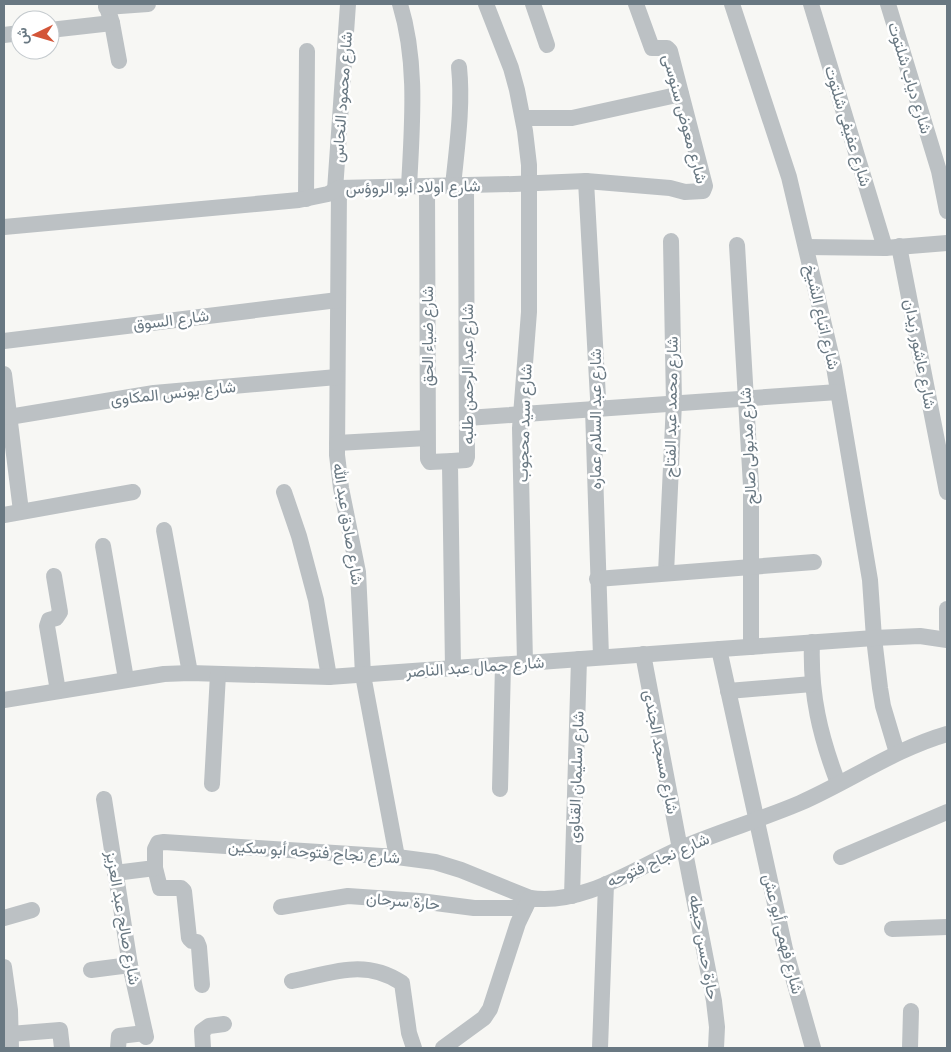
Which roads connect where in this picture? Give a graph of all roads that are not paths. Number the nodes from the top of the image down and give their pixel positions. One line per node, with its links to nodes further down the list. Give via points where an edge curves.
1 (148, 4): 10 (street)
2 (348, 4): 24 (street, شارع محمود النحاس)
3 (400, 4): 23 (street, via 413,76)
4 (486, 4): 18 (street, شارع سيد محجوب, via 511,68)
5 (532, 4): 13 (street)
6 (636, 4): 17 (street, شارع معوض سنوسى, via 652,48 670,50)
7 (732, 4): 32 (street, شارع اتباع الشيخ, via 789,177)
8 (811, 4): 33 (street, شارع عفيفى شلتوت)
9 (888, 4): 27 (street, شارع دياب شلتوت, via 939,171)
10 (106, 5): 11 (street)
11 (112, 22): 12 (street); 15 (street)
12 (60, 29)
13 (548, 45)
14 (307, 52): 26 (street)
15 (119, 61)
16 (459, 67): 22 (street, شارع عبد الرحمن طلبه)
17 (681, 94): 18 (street, via 572,118); 25 (street, شارع معوض سنوسى)
18 (523, 118): 20 (street, شارع سيد محجوب)
19 (586, 181): 20 (street, شارع اولاد أبو الروؤس); 25 (street, شارع اولاد أبو الروؤس, via 685,192); 41 (street, شارع عبد السلام عماره, via 598,398)
20 (529, 183): 22 (street, شارع اولاد أبو الروؤس); 42 (street, شارع سيد محجوب, via 529,312)
21 (427, 186): 22 (street, شارع اولاد أبو الروؤس); 23 (street, شارع اولاد أبو الروؤس); 45 (street, شارع ضياء الحق)
22 (459, 186): 44 (street, شارع عبد الرحمن طلبه)
23 (409, 187): 24 (street, شارع اولاد أبو الروؤس)
24 (337, 189): 26 (street, شارع اولاد أبو الروؤس); 34 (street, شارع صادق عبد الله)
25 (704, 190)
26 (306, 199): 28 (street, شارع اولاد أبو الروؤس)
27 (947, 211)
28 (4, 227)
29 (670, 241): 40 (street, شارع محمد عبد الفتاح)
30 (947, 243): 33 (street)
31 (737, 245): 39 (street, شارع مدبولى صالح)
32 (806, 247): 33 (street); 38 (street, شارع اتباع الشيخ)
33 (892, 247): 50 (street, شارع عاشور زيدان)
34 (338, 300): 35 (street, شارع السوق); 37 (street, شارع صادق عبد الله)
35 (4, 341)
36 (4, 374): 43 (street)
37 (337, 377): 43 (street, شارع يونس المكاوى, via 154,393); 46 (street, شارع صادق عبد الله)
38 (838, 392): 39 (street); 62 (street, شارع اتباع الشيخ, via 870,580)
39 (745, 399): 40 (street); 56 (street, شارع مدبولى صالح, via 751,486)
40 (674, 404): 41 (street); 57 (street, شارع محمد عبد الفتاح)
41 (593, 409): 42 (street); 59 (street, شارع عبد السلام عماره)
42 (522, 414): 44 (street); 70 (street, شارع سيد محجوب)
43 (9, 417): 51 (street)
44 (467, 418): 47 (street, شارع عبد الرحمن طلبه, via 466,459)
45 (427, 438): 46 (street); 47 (street, شارع ضياء الحق, via 430,462)
46 (336, 444): 75 (street, شارع صادق عبد الله, via 341,488 358,572)
47 (452, 461): 72 (street, شارع عبد الرحمن طلبه)
48 (133, 492): 51 (street)
49 (284, 492): 76 (street, via 316,600)
50 (947, 492)
51 (20, 511): 52 (street)
52 (4, 514)
53 (164, 530): 73 (street)
54 (103, 546): 77 (street)
55 (814, 562): 56 (street)
56 (751, 567): 57 (street); 65 (street, شارع مدبولى صالح)
57 (666, 573): 59 (street)
58 (54, 576): 80 (street, via 60,612 49,620 47,626)
59 (598, 579): 68 (street, شارع عبد السلام عماره)
60 (947, 609): 61 (street)
61 (947, 629)
62 (874, 638): 63 (street, شارع جمال عبد الناصر, via 920,636); 64 (street, شارع جمال عبد الناصر); 83 (street, شارع اتباع الشيخ, via 883,706)
63 (947, 640)
64 (812, 642): 65 (street, شارع جمال عبد الناصر); 78 (street)
65 (751, 647): 66 (street, شارع جمال عبد الناصر)
66 (719, 649): 67 (street, شارع جمال عبد الناصر); 79 (street, شارع فهمى أبو عش)
67 (643, 654): 68 (street, شارع جمال عبد الناصر); 90 (street, شارع مسجد الجندى)
68 (601, 658): 69 (street, شارع جمال عبد الناصر)
69 (580, 659): 70 (street, شارع جمال عبد الناصر); 96 (street, شارع سليمان القناوى)
70 (525, 663): 71 (street, شارع جمال عبد الناصر)
71 (503, 665): 72 (street, شارع جمال عبد الناصر); 86 (street)
72 (453, 668): 75 (street, شارع جمال عبد الناصر)
73 (190, 673): 74 (street, شارع جمال عبد الناصر); 77 (street, شارع جمال عبد الناصر)
74 (218, 674): 76 (street, شارع جمال عبد الناصر); 85 (street)
75 (363, 675): 76 (street, شارع جمال عبد الناصر); 91 (street, شارع صادق عبد الله)
76 (329, 677)
77 (126, 679): 80 (street, شارع جمال عبد الناصر)
78 (812, 684): 79 (street); 84 (street, via 817,718)
79 (728, 690): 89 (street, شارع فهمى أبو عش)
80 (58, 691): 81 (street, شارع جمال عبد الناصر)
81 (4, 700)
82 (947, 734): 83 (street, شارع نجاح فتوحه)
83 (897, 753): 84 (street, شارع نجاح فتوحه)
84 (838, 783): 89 (street, شارع نجاح فتوحه)
85 (212, 784)
86 (500, 789)
87 (104, 799): 94 (street, شارع صالح عبد العزيز)
88 (947, 812): 92 (street)
89 (756, 820): 90 (street, شارع نجاح فتوحه); 118 (street, شارع فهمى أبو عش, via 785,949)
90 (682, 848): 95 (street, شارع نجاح فتوحه); 117 (street, حارة حسن حيطه, via 711,982)
91 (397, 857): 93 (street, شارع نجاح فتوحه أبو سكين, via 164,842 155,849); 97 (street, شارع نجاح فتوحه أبو سكين, via 444,864)
92 (841, 857)
93 (155, 868): 94 (street); 107 (street, via 160,888 181,888 184,891 189,938 199,947)
94 (115, 873): 103 (street, شارع صالح عبد العزيز)
95 (606, 884): 96 (street, شارع نجاح فتوحه); 116 (street)
96 (572, 896): 97 (street, شارع نجاح فتوحه)
97 (528, 903): 98 (street, حارة سرحان, via 474,908 348,896); 115 (street, via 487,1014)
98 (281, 907)
99 (32, 910): 100 (street)
100 (4, 918)
101 (947, 927): 102 (street)
102 (892, 929)
103 (130, 965): 104 (street); 112 (street, شارع صالح عبد العزيز, via 145,1035 119,1036)
104 (91, 970)
105 (4, 975): 110 (street, via 10,1010)
106 (292, 982): 114 (street, via 364,968 393,977 402,983)
107 (202, 985)
108 (911, 1011): 119 (street)
109 (224, 1024): 113 (street, via 209,1026 202,1031)
110 (10, 1041): 111 (street, via 60,1030)
111 (62, 1048)
112 (118, 1048)
113 (203, 1048)
114 (414, 1048)
115 (443, 1048)
116 (600, 1048)
117 (716, 1048)
118 (813, 1048)
119 (910, 1048)

